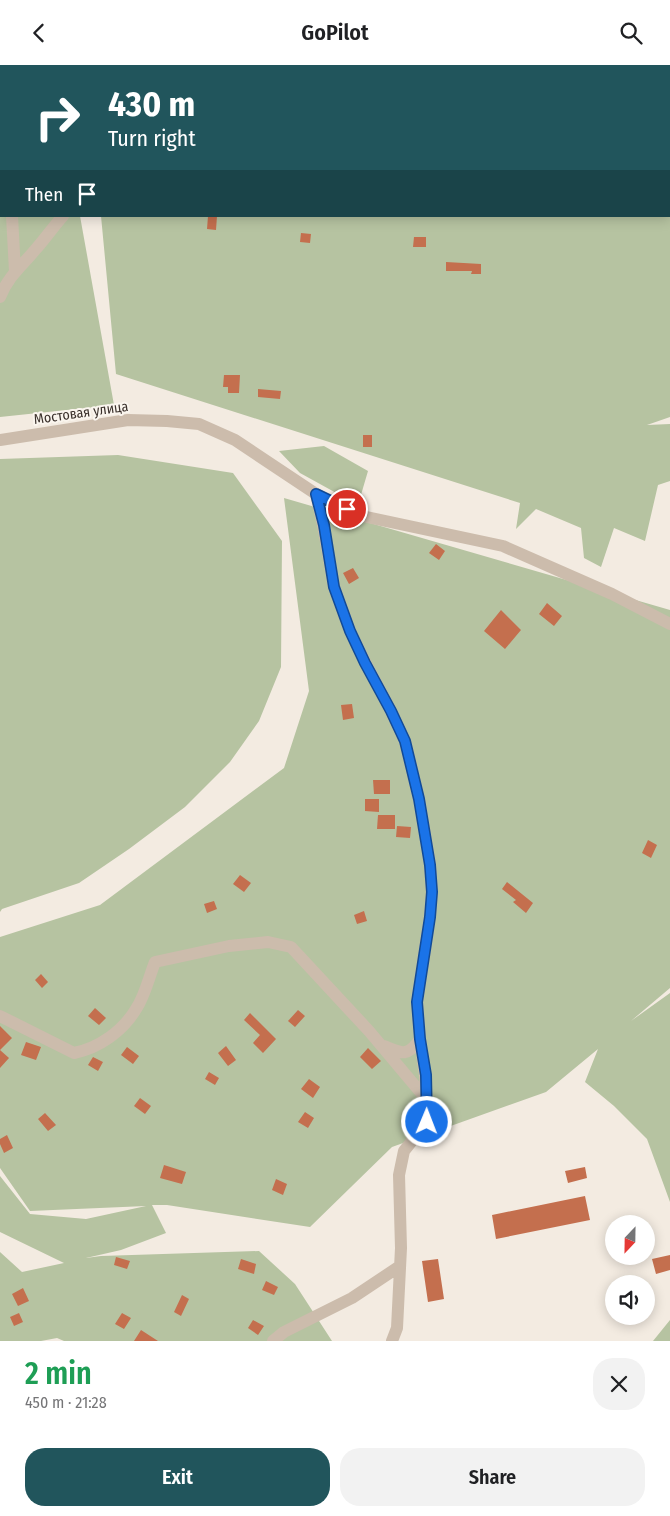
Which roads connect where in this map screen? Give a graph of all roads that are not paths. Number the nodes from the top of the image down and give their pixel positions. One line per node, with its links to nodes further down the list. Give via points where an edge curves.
1 (12, 217): 3 (street)
2 (62, 217): 3 (street)
3 (15, 271): 4 (street)
4 (0, 297)
5 (0, 440): 6 (street, Мостовая улица, via 128,420 199,424 235,440)
6 (316, 494): 7 (street, Мостовая улица, via 362,515 503,546 612,594); 9 (street, via 334,587 350,631 405,741 419,799 432,892 417,1002)
7 (670, 625)
8 (0, 1016): 10 (street, via 74,1053 84,1051 108,1038 137,1009 155,962 229,946 268,942 291,947)
9 (420, 1039): 10 (street, via 413,1050 405,1052); 11 (street)
10 (381, 1045): 11 (street)
11 (427, 1100): 12 (street, via 427,1122 404,1151 399,1175)
12 (400, 1265): 13 (street, via 352,1297 284,1332); 14 (street, via 396,1328)
13 (273, 1341)
14 (392, 1341)

